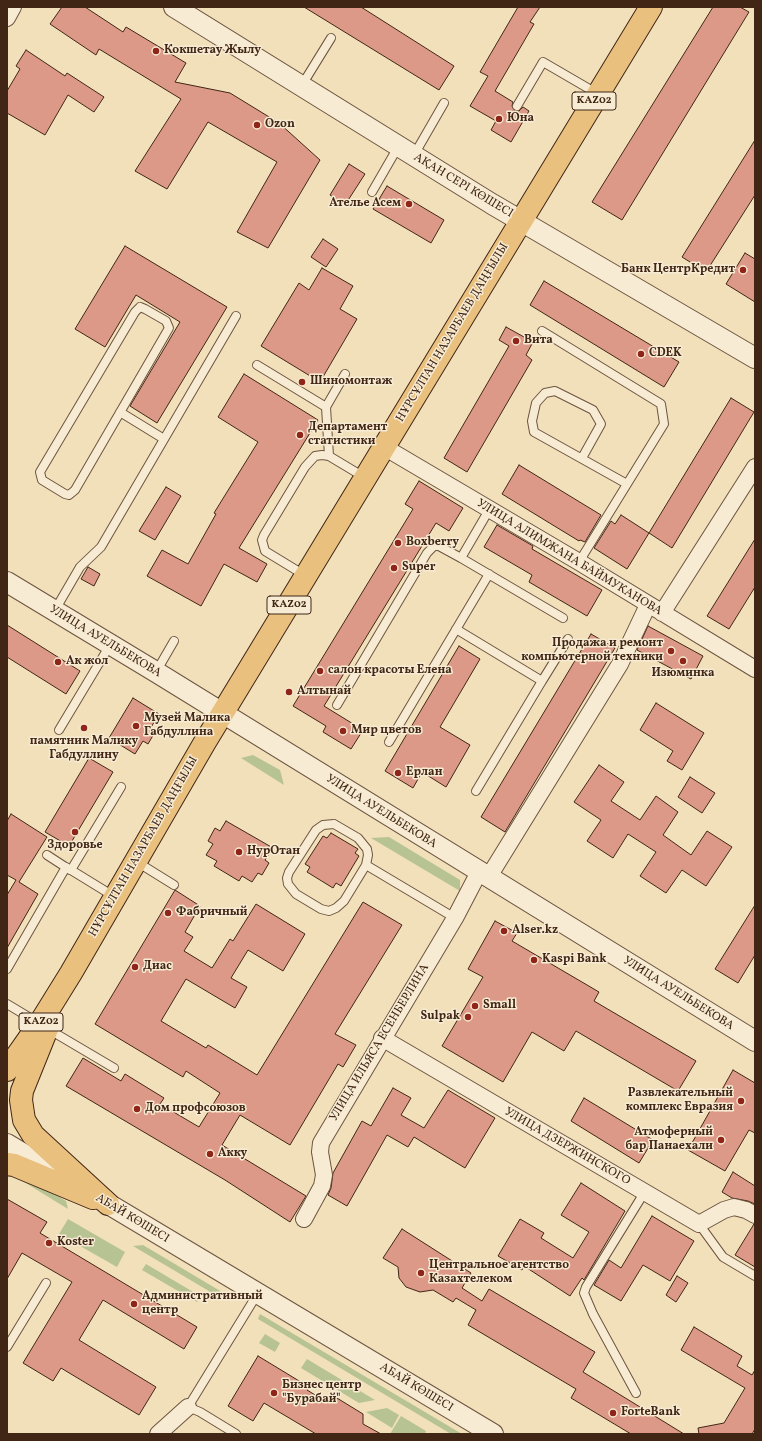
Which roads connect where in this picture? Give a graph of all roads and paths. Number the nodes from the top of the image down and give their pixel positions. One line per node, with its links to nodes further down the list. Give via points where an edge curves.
1 (13, 7): 4 (street)
2 (174, 7): 6 (street, АҚАН СЕРІ КӨШЕСІ)
3 (651, 7): 7 (highway, НҰРСҰЛТАН НАЗАРБАЕВ ДАҢҒЫЛЫ / KАZ02)
4 (7, 18)
5 (331, 38): 6 (lane)
6 (301, 86): 10 (street, АҚАН СЕРІ КӨШЕСІ)
7 (599, 94): 9 (lane, via 543,62); 12 (highway, НҰРСҰЛТАН НАЗАРБАЕВ ДАҢҒЫЛЫ / KАZ02)
8 (444, 103): 10 (lane)
9 (517, 106)
10 (406, 151): 11 (lane); 12 (street, АҚАН СЕРІ КӨШЕСІ)
11 (372, 192)
12 (521, 221): 15 (street, АҚАН СЕРІ КӨШЕСІ); 21 (highway, НҰРСҰЛТАН НАЗАРБАЕВ ДАҢҒЫЛЫ / KАZ02)
13 (236, 316): 20 (lane)
14 (542, 331): 26 (lane, via 661,404 664,424)
15 (755, 358)
16 (257, 365): 18 (lane)
17 (345, 374): 18 (lane)
18 (326, 407): 22 (lane)
19 (120, 412): 19 (lane, via 169,328 166,321 143,308 135,312 42,468 42,480 61,493 72,493); 20 (lane)
20 (164, 439): 34 (lane, via 100,547 80,567)
21 (384, 447): 25 (highway, НҰРСҰЛТАН НАЗАРБАЕВ ДАҢҒЫЛЫ / KАZ02); 27 (street, УЛИЦА АЛИМЖАНА БАЙМУКАНОВА)
22 (329, 456): 25 (lane); 31 (lane, via 322,454 310,461 262,540 265,551)
23 (582, 458): 23 (lane, via 534,432 532,420 536,403 546,393 555,391 593,410 601,424); 26 (lane)
24 (755, 467): 35 (street)
25 (365, 478): 31 (highway, НҰРСҰЛТАН НАЗАРБАЕВ ДАҢҒЫЛЫ / KАZ02)
26 (627, 484): 29 (lane)
27 (489, 510): 28 (lane); 29 (street, УЛИЦА АЛИМЖАНА БАЙМУКАНОВА)
28 (461, 558): 30 (lane); 44 (lane, via 439,546 430,549)
29 (580, 562): 33 (street, УЛИЦА АЛИМЖАНА БАЙМУКАНОВА)
30 (488, 574): 36 (lane); 37 (lane)
31 (306, 576): 45 (highway, НҰРСҰЛТАН НАЗАРБАЕВ ДАҢҒЫЛЫ / KАZ02)
32 (7, 582): 34 (street, УЛИЦА АУЕЛЬБЕКОВА)
33 (648, 605): 35 (street, УЛИЦА АЛИМЖАНА БАЙМУКАНОВА); 54 (street, УЛИЦА ИЛЬЯСА ЕСЕНБЕРЛИНА, via 620,664)
34 (55, 611): 40 (street, УЛИЦА АУЕЛЬБЕКОВА)
35 (662, 613): 41 (street, УЛИЦА АЛИМЖАНА БАЙМУКАНОВА)
36 (563, 618)
37 (456, 629): 43 (lane); 47 (lane)
38 (568, 639): 43 (lane)
39 (174, 641): 42 (lane)
40 (110, 644): 42 (street, УЛИЦА АУЕЛЬБЕКОВА); 46 (lane)
41 (755, 669)
42 (156, 672): 45 (street, УЛИЦА АУЕЛЬБЕКОВА)
43 (542, 681): 49 (lane)
44 (336, 705)
45 (222, 713): 51 (highway, НҰРСҰЛТАН НАЗАРБАЕВ ДАҢҒЫЛЫ / KАZ02); 54 (street, УЛИЦА АУЕЛЬБЕКОВА)
46 (59, 730)
47 (389, 742)
48 (121, 787): 53 (lane)
49 (476, 792)
50 (47, 856): 53 (lane)
51 (136, 862): 55 (lane); 56 (highway, НҰРСҰЛТАН НАЗАРБАЕВ ДАҢҒЫЛЫ / KАZ02)
52 (366, 865): 52 (lane, via 344,901 329,911 296,894 288,884 289,872 316,830 323,825 334,824 358,838 367,849); 57 (lane)
53 (69, 869): 56 (lane); 58 (lane)
54 (484, 875): 57 (street, УЛИЦА ИЛЬЯСА ЕСЕНБЕРЛИНА); 63 (street, УЛИЦА АУЕЛЬБЕКОВА)
55 (174, 884)
56 (115, 898): 59 (highway, НҰРСҰЛТАН НАЗАРБАЕВ ДАҢҒЫЛЫ / KАZ02)
57 (455, 918): 62 (street, УЛИЦА ИЛЬЯСА ЕСЕНБЕРЛИНА)
58 (7, 969)
59 (71, 973): 61 (highway); 66 (highway, НҰРСҰЛТАН НАЗАРБАЕВ ДАҢҒЫЛЫ / KАZ02)
60 (7, 1004): 61 (lane)
61 (40, 1023): 64 (highway); 65 (lane); 70 (highway, via 22,1091 24,1120 33,1135)
62 (382, 1038): 69 (street, УЛИЦА ДЗЕРЖИНСКОГО); 72 (street, УЛИЦА ИЛЬЯСА ЕСЕНБЕРЛИНА, via 321,1144 324,1174 322,1186)
63 (755, 1041)
64 (7, 1048)
65 (114, 1068)
66 (7, 1070)
67 (7, 1144): 70 (street, АБАЙ КӨШЕСІ)
68 (7, 1164): 70 (highway)
69 (644, 1192): 73 (street, УЛИЦА ДЗЕРЖИНСКОГО); 78 (lane, via 584,1293)
70 (108, 1204): 76 (street, АБАЙ КӨШЕСІ)
71 (755, 1215): 73 (street, via 734,1207)
72 (304, 1219)
73 (699, 1224): 74 (lane, via 723,1256)
74 (755, 1276)
75 (46, 1283): 77 (lane)
76 (258, 1294): 79 (lane); 82 (street, АБАЙ КӨШЕСІ)
77 (7, 1347)
78 (636, 1393)
79 (188, 1407): 80 (street); 81 (lane)
80 (158, 1434)
81 (236, 1434)
82 (493, 1434)

